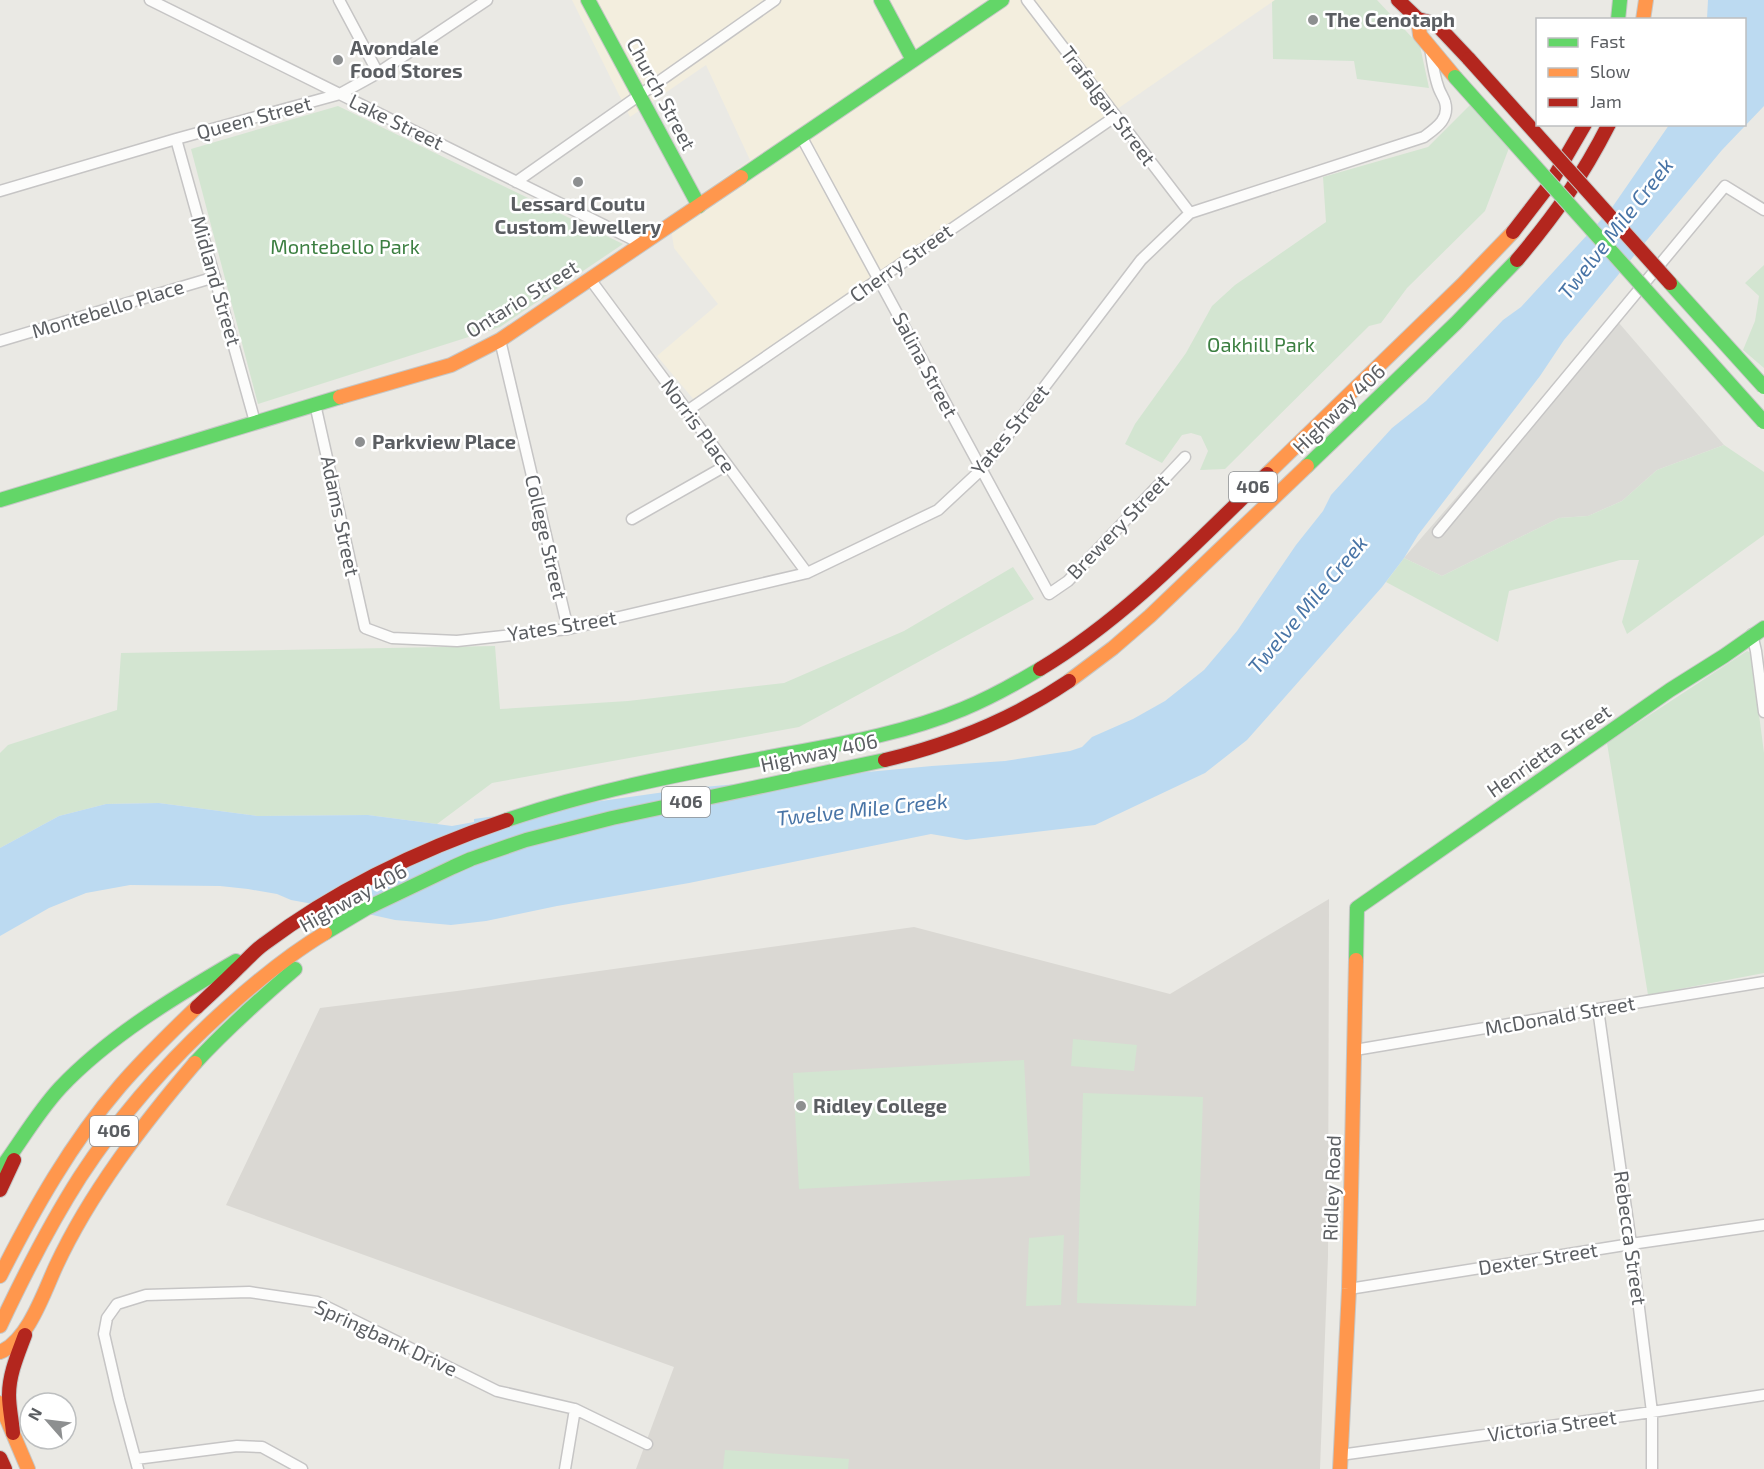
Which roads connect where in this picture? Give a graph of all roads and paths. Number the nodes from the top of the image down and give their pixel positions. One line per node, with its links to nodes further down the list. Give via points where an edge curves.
1 (150, 0): 18 (street, Lake Street)
2 (339, 0): 17 (street)
3 (487, 0): 17 (street, Queen Street)
4 (588, 0): 19 (main road, Church Street)
5 (775, 0): 19 (street)
6 (881, 0): 16 (main road)
7 (1002, 0): 16 (main road, Ontario Street)
8 (1027, 0): 20 (street, Trafalgar Street)
9 (1620, 0): 12 (main road)
10 (1646, 0): 13 (main road)
11 (1404, 2): 14 (main road)
12 (1618, 18)
13 (1643, 18)
14 (1418, 19): 15 (main road, via 1420,35); 36 (main road, bridge, via 1436,24 1469,59)
15 (1430, 46): 29 (street, Yates Street, via 1446,116 1424,137); 40 (main road, bridge)
16 (913, 60): 23 (main road, Ontario Street)
17 (378, 73): 18 (street, Queen Street)
18 (340, 94): 24 (street, Queen Street); 25 (street, Lake Street)
19 (640, 95): 25 (street); 27 (main road, Church Street)
20 (1116, 116): 29 (street, Trafalgar Street); 33 (street, Cherry Street)
21 (1584, 126): 55 (main road, Highway 406 / 406, via 1542,196 1497,251 1183,554 1067,653 994,695 915,726 573,799 483,826 402,861 323,905)
22 (1608, 126): 53 (main road, Highway 406 / 406, via 1597,151 1546,227 1484,295 1112,650 1045,697 978,730 897,756 525,840 451,867)
23 (801, 136): 27 (main road, Ontario Street); 33 (street, Salina Street)
24 (176, 139): 26 (street, Queen Street); 31 (street, Midland Street)
25 (516, 182): 30 (street, Lake Street)
26 (0, 191)
27 (699, 206): 30 (main road, Ontario Street)
28 (1764, 210): 46 (street, via 1725,186)
29 (1190, 213): 43 (street, Yates Street, via 1141,260)
30 (642, 244): 32 (main road, Ontario Street)
31 (215, 277): 35 (street, Montebello Place); 39 (street, Midland Street)
32 (590, 279): 34 (main road, Ontario Street); 38 (street, Norris Place)
33 (879, 279): 38 (street, Cherry Street); 43 (street, Salina Street)
34 (500, 340): 37 (main road, Ontario Street, via 452,365); 50 (street, College Street)
35 (0, 341)
36 (1764, 387)
37 (315, 405): 39 (main road, Ontario Street); 49 (street, Adams Street)
38 (687, 411): 42 (street, Norris Place)
39 (255, 422): 44 (main road, Ontario Street)
40 (1764, 422)
41 (1185, 457): 48 (street, Brewery Street, via 1068,581)
42 (727, 465): 45 (street); 47 (street, Norris Place)
43 (982, 469): 47 (street, Yates Street, via 938,510); 48 (street, Salina Street)
44 (0, 500)
45 (632, 519)
46 (1438, 532)
47 (807, 573): 50 (street, Yates Street)
48 (1049, 594)
49 (365, 628): 50 (street, Yates Street, via 392,638 457,641)
50 (568, 629)
51 (1758, 631): 52 (street, via 1756,651); 54 (main road, Henrietta Street)
52 (1764, 712)
53 (401, 893): 66 (main road, via 280,981 204,1053 136,1136 80,1221); 67 (main road, Highway 406 / 406, via 364,910 302,949 228,1007 159,1076 82,1174)
54 (1357, 908): 58 (main road, Ridley Road)
55 (261, 947): 59 (main road, via 107,1045 60,1088); 64 (main road, Highway 406 / 406, via 167,1034 117,1089 52,1181)
56 (1764, 982): 57 (street, McDonald Street)
57 (1598, 1009): 58 (street, McDonald Street); 63 (street, Rebecca Street)
58 (1355, 1050): 65 (main road, Ridley Road)
59 (31, 1126): 60 (main road); 61 (main road)
60 (0, 1170)
61 (0, 1190)
62 (1764, 1225): 63 (street, Dexter Street)
63 (1631, 1244): 65 (street, Dexter Street); 72 (street, Rebecca Street)
64 (0, 1276)
65 (1349, 1289): 76 (main road, Ridley Road)
66 (33, 1313): 68 (main road, via 15,1343); 73 (main road, via 10,1381)
67 (0, 1326)
68 (2, 1351)
69 (1764, 1395): 72 (street, Victoria Street)
70 (2, 1407): 73 (main road)
71 (575, 1409): 74 (street, Springbank Drive); 77 (street, Springbank Drive, via 497,1391 317,1302 249,1292 146,1295 117,1304 107,1318 104,1334); 81 (street)
72 (1653, 1412): 76 (street, Victoria Street); 82 (street, Rebecca Street)
73 (14, 1433): 79 (main road)
74 (647, 1444)
75 (0, 1458): 78 (main road)
76 (1340, 1462)
77 (137, 1464): 80 (street, via 237,1446 262,1447)
78 (5, 1469)
79 (28, 1469)
80 (302, 1469)
81 (565, 1469)
82 (1652, 1469)

